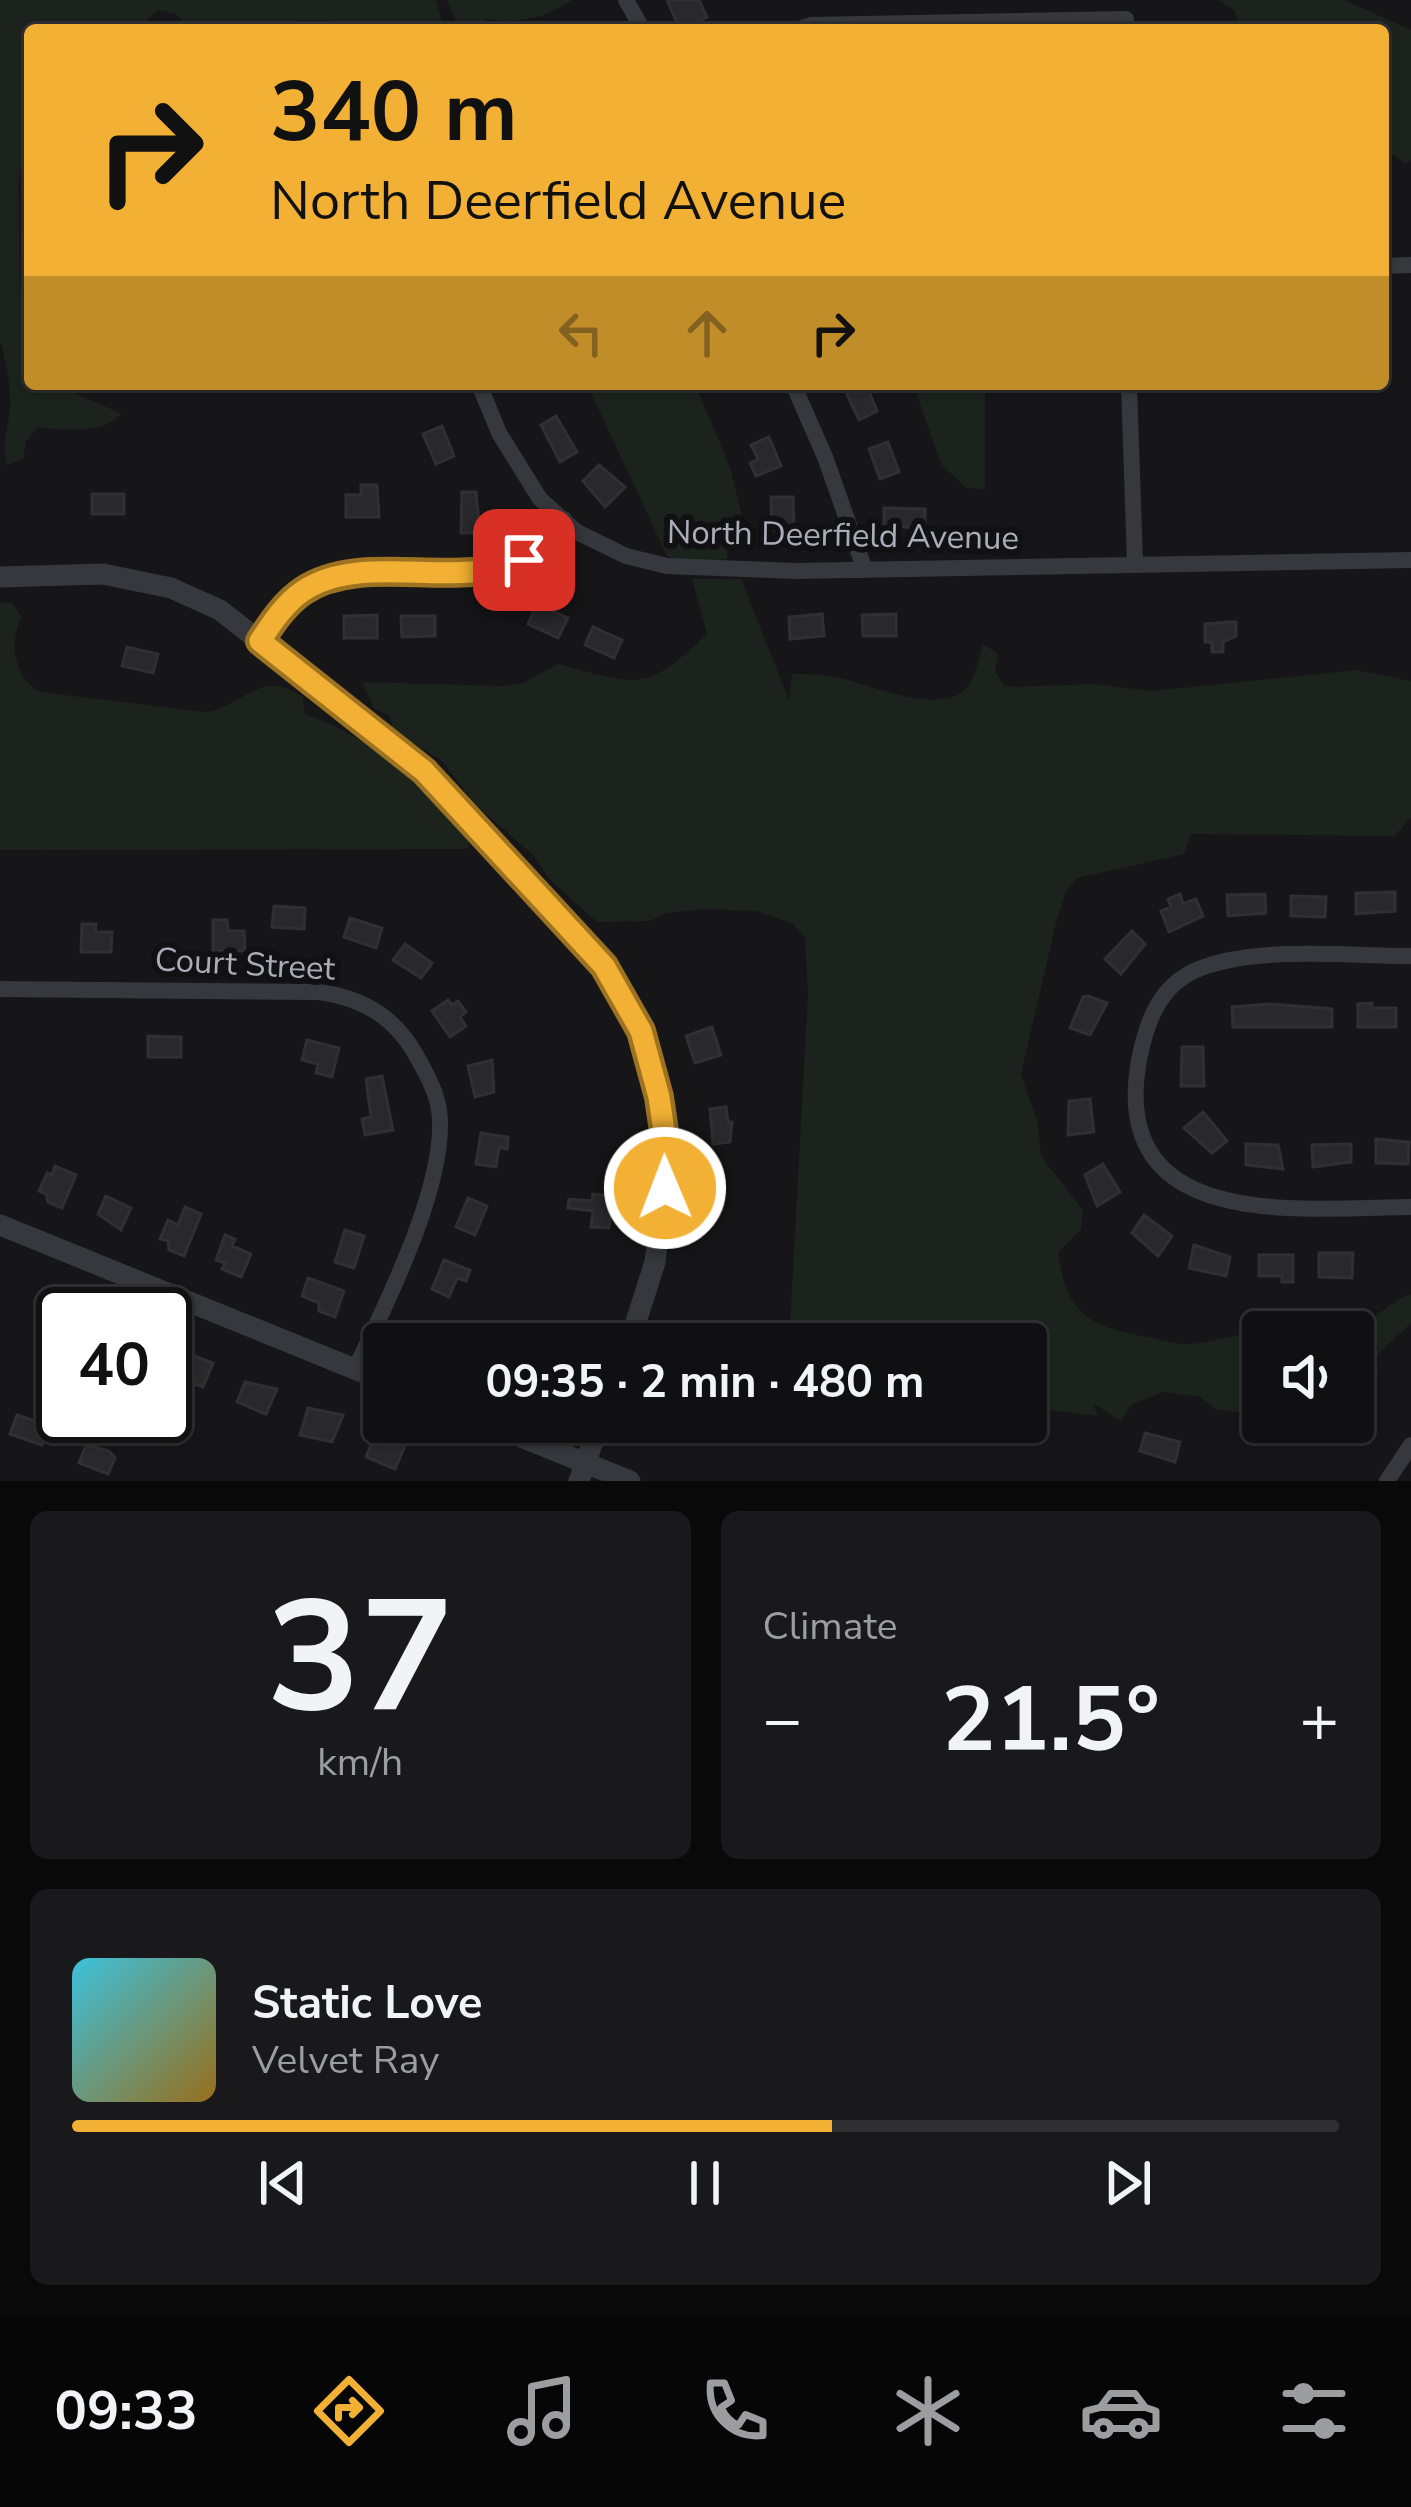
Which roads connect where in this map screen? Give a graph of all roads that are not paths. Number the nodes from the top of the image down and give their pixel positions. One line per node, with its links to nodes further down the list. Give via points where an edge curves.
1 (1126, 16): 2 (street)
2 (847, 24)
3 (482, 390): 6 (street, North Deerfield Avenue, via 518,469)
4 (796, 390): 9 (street)
5 (1129, 390): 8 (street)
6 (564, 519): 9 (street, North Deerfield Avenue, via 626,556 667,566); 11 (street, via 545,545 495,574 349,576 317,584 281,611)
7 (1411, 560): 8 (street, North Deerfield Avenue)
8 (1135, 563): 9 (street, North Deerfield Avenue)
9 (865, 570)
10 (0, 577): 11 (street, via 139,580 200,598)
11 (260, 641): 16 (street, via 424,771 604,966 641,1031 668,1159 655,1262)
12 (1411, 956): 14 (street, via 1245,958 1190,973 1154,1012 1133,1094 1146,1144 1169,1175 1200,1196 1284,1208)
13 (0, 988): 17 (street, Court Street, via 319,992 370,1005 393,1024 437,1098 439,1166)
14 (1411, 1208)
15 (0, 1225): 17 (street)
16 (636, 1323)
17 (355, 1370): 18 (street)
18 (363, 1373)
19 (525, 1443): 22 (street)
20 (593, 1443): 22 (street)
21 (1411, 1445): 24 (street)
22 (582, 1472): 23 (street)
23 (630, 1481)
24 (1387, 1481)

